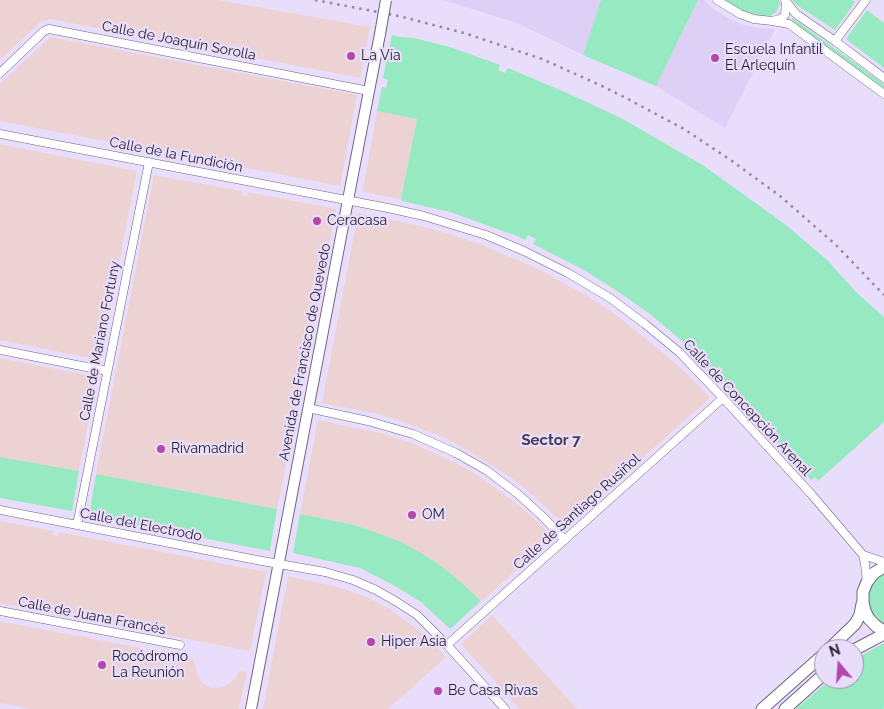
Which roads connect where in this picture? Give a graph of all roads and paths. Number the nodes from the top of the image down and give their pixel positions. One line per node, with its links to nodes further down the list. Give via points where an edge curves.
1 (386, 0): 9 (street, Avenida de Francisco de Quevedo, bridge)
2 (717, 0): 5 (street, via 740,14)
3 (866, 0): 6 (street)
4 (786, 1): 5 (street, via 785,15); 6 (street, via 796,14)
5 (772, 21): 10 (street, via 789,24)
6 (836, 42): 8 (street)
7 (0, 74): 9 (street, Calle de Joaquín Sorolla, via 49,29)
8 (884, 78)
9 (369, 90): 13 (street, Avenida de Francisco de Quevedo)
10 (884, 94)
11 (0, 134): 12 (street, Calle de la Fundición)
12 (149, 162): 13 (street, Calle de la Fundición); 15 (street, Calle de Mariano Fortuny)
13 (348, 200): 16 (street, Calle de Concepción Arenal, via 424,216 524,250 610,298 645,324 679,352); 17 (street, Avenida de Francisco de Quevedo)
14 (0, 350): 15 (street)
15 (107, 371): 19 (street, Calle de Mariano Fortuny)
16 (723, 398): 20 (street, Calle de Santiago Rusiñol); 21 (street, Calle de Concepción Arenal)
17 (308, 408): 20 (street, via 414,434 456,453 518,494); 23 (street, Avenida de Francisco de Quevedo)
18 (0, 510): 19 (street, Calle del Electrodo)
19 (77, 525): 23 (street, Calle del Electrodo)
20 (565, 540): 32 (street, Calle de Santiago Rusiñol)
21 (863, 555): 22 (street); 25 (street)
22 (884, 562)
23 (278, 564): 32 (street, Calle del Electrodo, via 325,572 376,590 418,615); 35 (street, Avenida de Francisco de Quevedo)
24 (884, 567): 25 (main road)
25 (867, 582): 26 (main road)
26 (863, 602): 28 (main road, via 869,619); 29 (main road, via 855,624)
27 (0, 611): 31 (street, Calle de Juana Francés)
28 (884, 632): 30 (main road)
29 (839, 639)
30 (864, 644)
31 (180, 645)
32 (447, 645): 36 (street, Calle del Electrodo)
33 (814, 663): 37 (main road)
34 (814, 683): 38 (main road)
35 (251, 709)
36 (505, 709)
37 (762, 709)
38 (785, 709)

